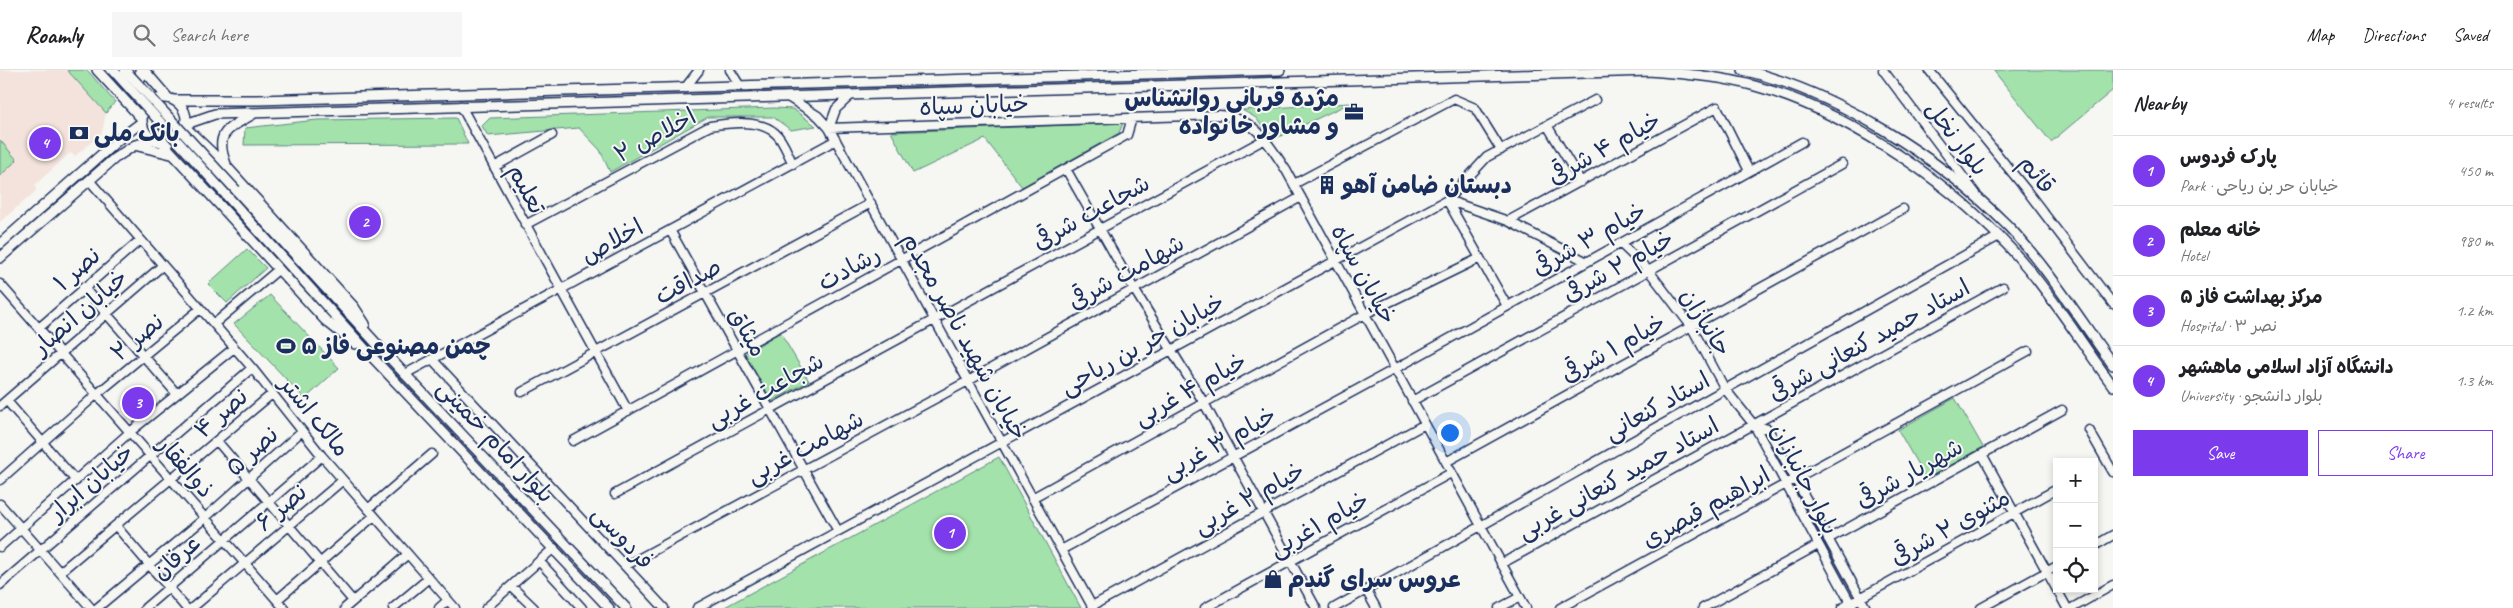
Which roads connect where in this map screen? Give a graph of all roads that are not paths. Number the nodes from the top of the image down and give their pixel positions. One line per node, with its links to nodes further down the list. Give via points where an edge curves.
1 (97, 70): 14 (main road)
2 (112, 70): 96 (main road, بلوار امام خمینی, bridge)
3 (125, 70): 92 (main road, بلوار امام خمینی, bridge)
4 (142, 70): 14 (main road, via 134,87 123,90); 19 (main road)
5 (699, 70): 16 (street)
6 (730, 70): 15 (street)
7 (1063, 70): 13 (street)
8 (1280, 70): 13 (main road)
9 (1743, 70): 54 (main road, via 1789,84 1856,116 1924,158)
10 (1883, 70): 54 (street, بلوار نخل)
11 (1928, 70): 78 (street, قائم, via 2028,191)
12 (1039, 74): 13 (main road); 15 (main road)
13 (1070, 76)
14 (112, 86): 26 (main road)
15 (740, 86): 16 (main road)
16 (685, 88): 20 (main road)
17 (851, 95): 18 (main road); 29 (street, via 836,109); 60 (main road, via 1650,71 1690,74 1756,86 1844,123 1917,168)
18 (788, 97): 22 (main road); 29 (street, خیابان شهید ناصر مجدم, via 818,116)
19 (171, 99): 20 (main road); 26 (main road, via 152,102 144,111); 27 (main road, via 183,108)
20 (205, 100): 24 (main road)
21 (1595, 100): 28 (street, خیابان حر بن ریاحی)
22 (461, 106): 23 (main road); 45 (street, تعلیم)
23 (253, 114): 24 (main road); 44 (main road, via 223,136 220,149)
24 (208, 117): 27 (main road)
25 (1132, 118): 29 (street, خیابان سپاه); 31 (street, خیابان سپاه, via 1230,116 1250,123); 46 (street, رشادت, via 1127,135)
26 (142, 121): 32 (main road); 34 (main road, via 146,133)
27 (185, 125): 34 (main road, via 176,138); 35 (main road)
28 (1547, 125): 38 (street, خیابان حر بن ریاحی); 49 (street)
29 (829, 128): 33 (street, خیابان شهید ناصر مجدم)
30 (552, 135): 45 (street)
31 (1265, 138): 50 (street, خیابان سپاه); 58 (street, شجاعت شرقی)
32 (118, 140): 39 (main road, via 127,144); 63 (main road)
33 (836, 140): 42 (street, اخلاص); 53 (street, خیابان شهید ناصر مجدم)
34 (158, 141): 37 (main road); 40 (main road)
35 (202, 142): 41 (main road, via 192,139 183,143 179,152); 44 (main road)
36 (1802, 142): 47 (street, خیام ۳ شرقی)
37 (135, 146): 39 (main road); 40 (main road)
38 (1502, 150): 50 (street, via 1475,108 1454,99); 52 (street, خیابان حر بن ریاحی, via 1487,157)
39 (125, 151): 48 (main road)
40 (171, 154): 41 (main road)
41 (182, 161): 70 (main road)
42 (793, 164): 57 (street, اخلاص ۲, via 777,133 765,126 710,126); 59 (street, اخلاص)
43 (1842, 164): 71 (street, خیام ۲ شرقی)
44 (227, 167): 92 (main road, via 354,307)
45 (494, 167): 57 (street, تعلیم)
46 (1066, 169): 58 (street); 66 (street, رشادت)
47 (1749, 171): 49 (street, خیام ۴ شرقی, via 1717,107); 62 (street, خیام ۳ شرقی)
48 (88, 180): 61 (street, مالک اشتر); 64 (main road)
49 (1581, 182): 56 (street, خیام ۴ شرقی)
50 (1294, 184): 51 (street, خیابان سپاه)
51 (1301, 197): 67 (street, خیابان سپاه); 75 (street, شهامت شرقی)
52 (1447, 200): 56 (street); 65 (street); 67 (street, خیابان حر بن ریاحی)
53 (871, 203): 66 (street, خیابان شهید ناصر مجدم); 77 (street, صداقت)
54 (1983, 204): 97 (main road, via 2037,260)
55 (1903, 208): 85 (street, خیام ۱ شرقی)
56 (1508, 222): 68 (street)
57 (525, 225): 76 (street, تعلیم)
58 (1100, 228): 75 (street); 83 (street, شجاعت شرقی)
59 (670, 230): 76 (street, اخلاص); 77 (street, میثاق)
60 (1999, 236): 102 (main road, via 2027,268); 103 (street, استاد کنعانی)
61 (140, 240): 69 (street, مالک اشتر); 74 (street, نصر ۱)
62 (1620, 243): 68 (street, خیام ۳ شرقی); 71 (street, جانبازان)
63 (0, 244)
64 (0, 258)
65 (1480, 258): 79 (street); 82 (street)
66 (902, 260): 83 (street, خیابان شهید ناصر مجدم); 89 (street, رشادت)
67 (1336, 261): 82 (street, خیابان سپاه); 88 (street, خیابان حر بن ریاحی)
68 (1587, 262): 79 (street, خیام ۳ شرقی)
69 (162, 265): 80 (street, مالک اشتر); 81 (street, خیابان انصار)
70 (279, 269): 84 (street); 96 (main road, via 325,320)
71 (1649, 271): 85 (street, جانبازان); 109 (street, خیام ۲ شرقی)
72 (0, 284): 86 (street, ذوالفقار)
73 (2003, 287): 116 (street, استاد حمید کنعانی شرقی)
74 (83, 288): 81 (street); 86 (street, نصر ۱)
75 (1134, 289): 88 (street); 101 (street, شهامت شرقی)
76 (560, 290): 93 (street, تعلیم); 95 (street, اخلاص)
77 (705, 293): 89 (street, میثاق); 93 (street, صداقت)
78 (2113, 304)
79 (1507, 306): 99 (street, خیام ۳ شرقی)
80 (200, 309): 84 (street, مالک اشتر); 94 (street, نصر ۲)
81 (106, 314): 91 (street, خیابان انصار); 94 (street)
82 (1365, 314): 99 (street, خیابان سپاه); 110 (street, خیام ۴ غربی)
83 (934, 319): 101 (street, خیابان شهید ناصر مجدم); 112 (street, شجاعت غربی)
84 (214, 324): 87 (street, مالک اشتر)
85 (1691, 326): 103 (street, جانبازان); 129 (street, خیام ۱ شرقی)
86 (39, 328): 91 (street, ذوالفقار)
87 (234, 348): 98 (street, مالک اشتر); 106 (street)
88 (1171, 350): 110 (street); 123 (street, خیابان حر بن ریاحی)
89 (737, 351): 112 (street, میثاق); 114 (street, رشادت)
90 (2028, 351): 134 (street, ابراهیم قیصری)
91 (61, 353): 105 (street, ذوالفقار); 108 (street, خیابان انصار)
92 (385, 353): 100 (main road, بلوار امام خمینی)
93 (595, 353): 104 (street, صداقت); 114 (street, تعلیم)
94 (143, 356): 105 (street, نصر ۲); 106 (street)
95 (432, 359): 100 (street, اخلاص); 171 (street, فردوسی)
96 (375, 360): 161 (main road, بلوار امام خمینی)
97 (2113, 365)
98 (252, 368): 107 (street, مالک اشتر); 126 (street, خیابان ابرار)
99 (1395, 369): 109 (street, خیابان سپاه); 128 (street, خیام ۳ غربی)
100 (405, 374): 202 (main road, بلوار امام خمینی)
101 (968, 381): 123 (street, خیابان شهید ناصر مجدم); 130 (street, شهامت غربی)
102 (2113, 386)
103 (1725, 389): 116 (street, جانبازان); 152 (street, استاد کنعانی)
104 (522, 392)
105 (97, 394): 119 (street, ذوالفقار); 122 (street, نصر ۲)
106 (176, 394): 119 (street)
107 (272, 394): 118 (street, مالک اشتر); 120 (street, نصر ۴)
108 (6, 400): 111 (street, خیابان انصار); 122 (street)
109 (1412, 401): 115 (street, خیابان سپاه)
110 (1204, 403): 128 (street); 142 (street, خیام ۴ غربی)
111 (0, 406)
112 (770, 409): 130 (street, میثاق); 141 (street, شجاعت غربی)
113 (2062, 410): 125 (street, شهریار شرقی)
114 (628, 411): 121 (street, رشادت)
115 (1425, 424): 129 (street, خیابان سپاه); 146 (street, خیام ۲ غربی)
116 (1754, 425): 134 (street, بلوار جانبازان, via 1768,429); 139 (street, بلوار جانبازان); 169 (street, استاد حمید کنعانی غربی)
117 (2089, 430): 131 (street)
118 (302, 431): 127 (street, مالک اشتر); 133 (street, نصر ۵)
119 (130, 432): 126 (street, ذوالفقار); 138 (street)
120 (217, 441): 133 (street); 136 (street, نصر ۴)
121 (573, 441)
122 (42, 442): 135 (street, نصر ۲); 138 (street)
123 (1002, 442): 142 (street, خیابان شهید ناصر مجدم); 154 (street, خیابان حر بن ریاحی)
124 (432, 454): 145 (street)
125 (1982, 454): 147 (street); 156 (street, شهریار شرقی)
126 (150, 456): 136 (street, ذوالفقار); 162 (street, خیابان ابرار)
127 (322, 456): 137 (street, مالک اشتر); 143 (street, عرفان)
128 (1233, 456): 146 (street); 163 (street, خیام ۳ غربی)
129 (1446, 462): 132 (street, خیابان سپاه)
130 (803, 470): 154 (street, میثاق); 171 (street, شهامت غربی)
131 (2113, 472)
132 (1451, 473): 152 (street, خیابان سپاه); 166 (street, خیام ۱غربی)
133 (249, 479): 143 (street); 149 (street, نصر ۵)
134 (1795, 479): 139 (street, ابراهیم قیصری); 156 (street, بلوار جانبازان)
135 (0, 480)
136 (172, 480): 149 (street, ذوالفقار); 151 (street, نصر ۴)
137 (343, 480): 145 (street, مالک اشتر); 150 (street, نصر ۶)
138 (76, 481): 153 (street)
139 (1785, 485): 158 (street, بلوار جانبازان); 211 (street, ابراهیم قیصری)
140 (2053, 491): 147 (street, مثنوی ۲ شرقی)
141 (615, 494)
142 (1032, 498): 163 (street, خیابان شهید ناصر مجدم)
143 (269, 502): 150 (street); 157 (street, عرفان)
144 (0, 504): 153 (street)
145 (368, 509): 148 (street, مالک اشتر)
146 (1263, 512): 166 (street); 187 (street, خیام ۲ غربی)
147 (2014, 513): 174 (street); 182 (street, مثنوی ۲ شرقی)
148 (374, 516): 164 (street, مالک اشتر); 167 (street)
149 (205, 518): 157 (street, ذوالفقار); 170 (street, نصر ۵)
150 (289, 525): 167 (street); 168 (street, نصر ۶)
151 (116, 526): 170 (street); 173 (street, نصر ۴)
152 (1480, 526): 169 (street, خیابان سپاه); 180 (street, استاد کنعانی)
153 (22, 530): 160 (street); 162 (street)
154 (838, 531): 204 (street, خیابان حر بن ریاحی)
155 (2113, 535): 159 (street)
156 (1828, 539): 182 (street, بلوار جانبازان)
157 (224, 540): 168 (street, ذوالفقار); 179 (street, عرفان)
158 (1818, 544): 186 (street, بلوار جانبازان); 212 (street)
159 (2098, 544)
160 (0, 547)
161 (554, 548): 165 (street); 201 (main road, بلوار امام خمینی)
162 (40, 550): 173 (street); 176 (street, خیابان ابرار)
163 (1061, 550): 187 (street, خیابان شهید ناصر مجدم)
164 (408, 554): 175 (street, مالک اشتر); 185 (street)
165 (539, 561): 178 (street); 200 (street)
166 (1290, 561): 205 (street, خیام ۱غربی); 206 (street)
167 (320, 562): 183 (street); 185 (street)
168 (244, 563): 183 (street, ذوالفقار); 192 (street, نصر ۶)
169 (1501, 564): 181 (street, خیابان سپاه)
170 (149, 565): 179 (street); 189 (street, نصر ۵)
171 (625, 566): 203 (street, فردوسی)
172 (2053, 568): 174 (street)
173 (60, 572): 188 (street)
174 (2047, 572): 215 (street); 216 (street)
175 (429, 578): 184 (street, مالک اشتر); 195 (street)
176 (0, 585)
177 (2113, 585): 217 (street)
178 (511, 586): 198 (street); 199 (street)
179 (169, 588): 190 (street, عرفان); 191 (street)
180 (1366, 590): 207 (street, استاد کنعانی); 208 (street)
181 (1520, 597): 209 (street); 210 (street, خیابان سپاه)
182 (1861, 598): 186 (street, مثنوی ۲ شرقی); 214 (street, بلوار جانبازان)
183 (276, 600): 193 (street, ذوالفقار)
184 (448, 600): 196 (street); 197 (street, مالک اشتر)
185 (353, 601): 194 (street)
186 (1852, 606): 213 (street, مثنوی ۲ شرقی)
187 (1093, 607)
188 (91, 608)
189 (97, 608)
190 (145, 608)
191 (186, 608)
192 (192, 608)
193 (284, 608)
194 (345, 608)
195 (393, 608)
196 (439, 608)
197 (455, 608)
198 (486, 608)
199 (534, 608)
200 (582, 608)
201 (609, 608)
202 (626, 608)
203 (664, 608)
204 (697, 608)
205 (1205, 608)
206 (1316, 608)
207 (1334, 608)
208 (1376, 608)
209 (1499, 608)
210 (1526, 608)
211 (1560, 608)
212 (1703, 608)
213 (1842, 608)
214 (1866, 608)
215 (1981, 608)
216 (2067, 608)
217 (2072, 608)

